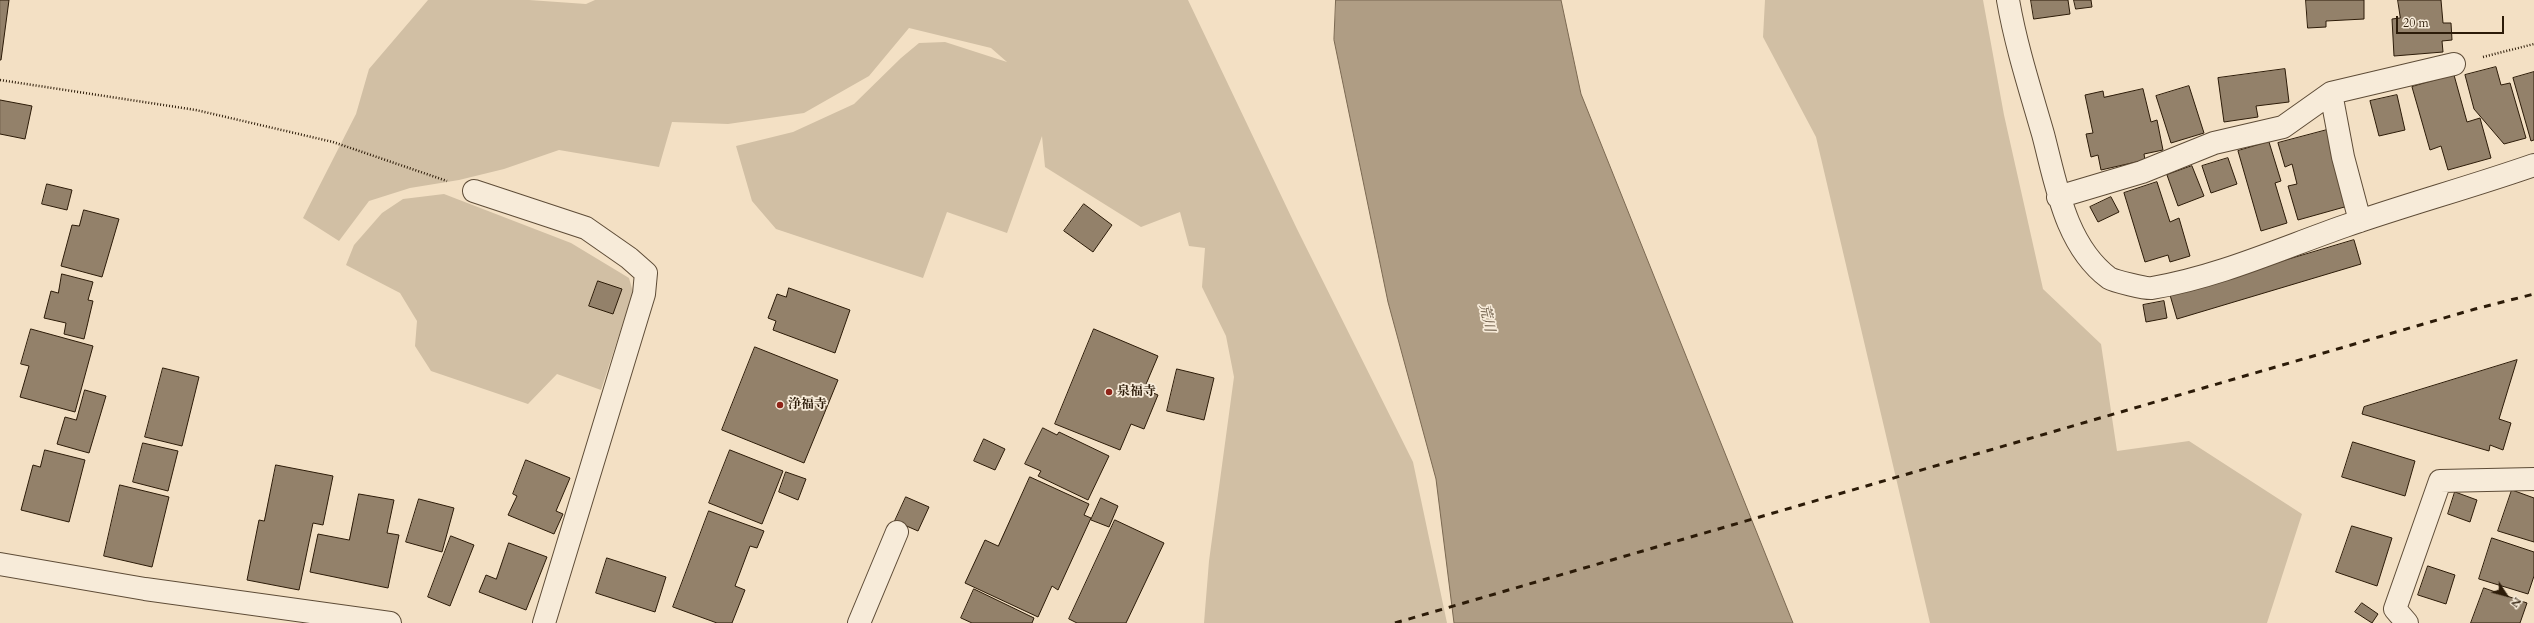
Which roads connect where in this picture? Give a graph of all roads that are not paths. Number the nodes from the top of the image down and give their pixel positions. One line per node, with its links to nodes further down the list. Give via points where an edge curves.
1 (2008, 0): 6 (street, via 2015,39)
2 (2454, 64): 3 (street)
3 (2331, 93): 6 (street, via 2283,127 2214,143 2142,172); 7 (street, via 2343,157)
4 (2534, 165): 7 (street)
5 (474, 191): 12 (street, via 586,228 646,273 644,294)
6 (2058, 197): 7 (street, via 2080,247 2110,279 2150,288 2202,277)
7 (2360, 221)
8 (2534, 479): 14 (street, via 2440,481 2395,609)
9 (897, 532): 13 (street)
10 (0, 564): 11 (street, via 145,589)
11 (390, 623)
12 (544, 623)
13 (859, 623)
14 (2407, 623)

